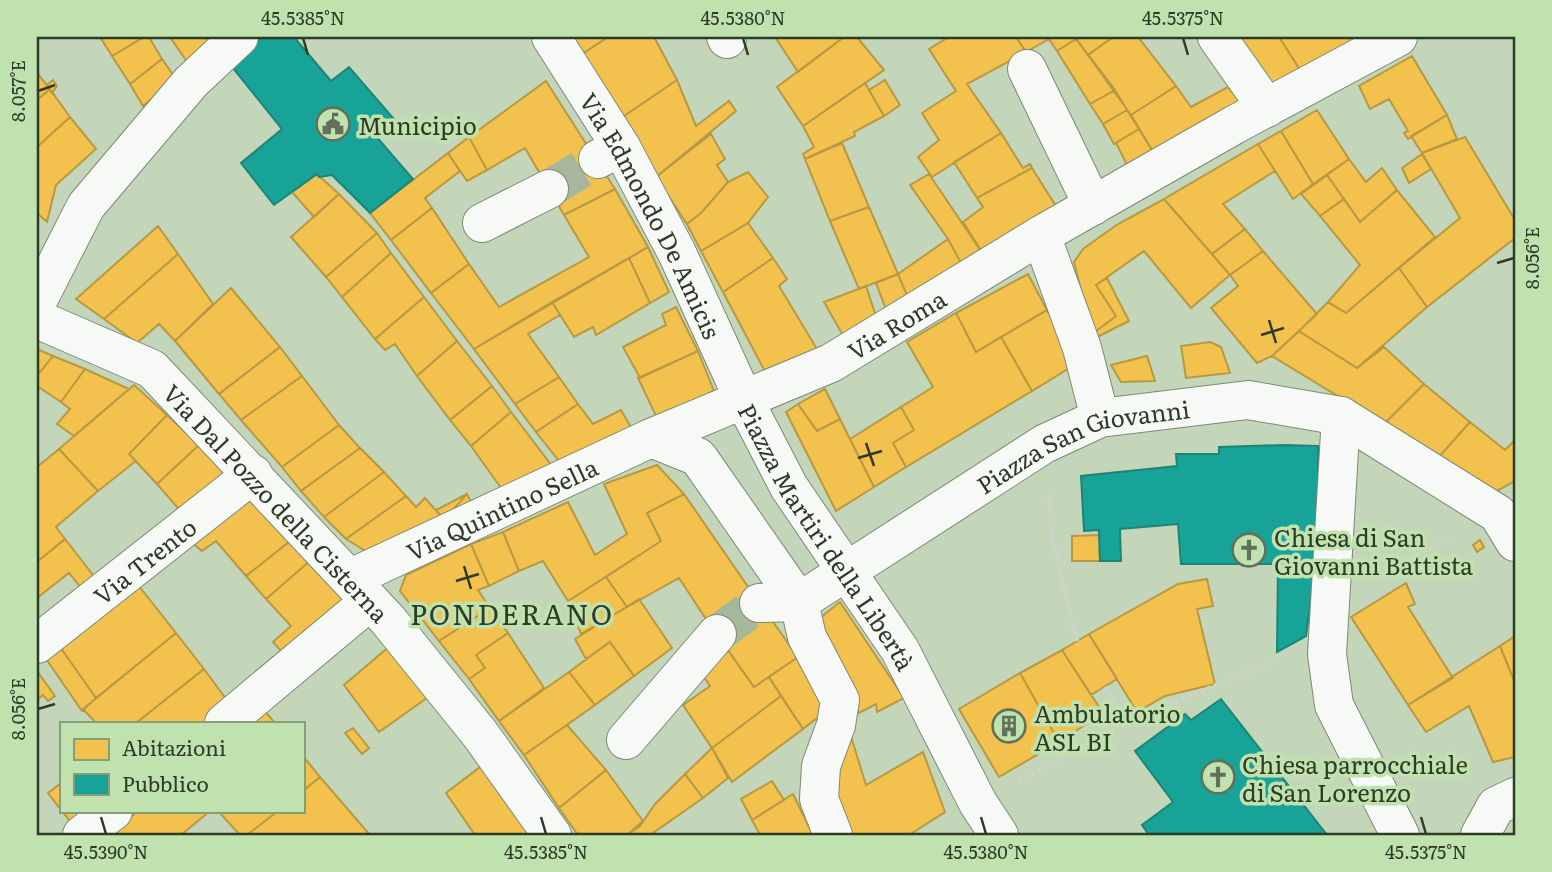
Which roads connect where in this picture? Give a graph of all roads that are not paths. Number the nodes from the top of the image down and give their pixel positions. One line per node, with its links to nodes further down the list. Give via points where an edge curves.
1 (239, 37): 11 (street, via 191,82 86,206)
2 (551, 37): 13 (street, Via Edmondo De Amicis, via 609,153 677,253)
3 (1217, 37): 6 (street)
4 (1398, 37): 6 (street, Via Roma)
5 (1027, 69): 8 (street)
6 (1267, 108): 8 (street, Via Roma)
7 (549, 189): 9 (street)
8 (1093, 206): 10 (street, Via Roma)
9 (482, 223)
10 (1041, 235): 13 (street, Via Roma, via 831,363); 15 (street, via 1082,348)
11 (37, 302)
12 (37, 319): 17 (street, Via Dal Pozzo della Cisterna, via 152,369)
13 (743, 398): 16 (street, Piazza Martiri della Libertà); 19 (street, Piazza Martiri della Libertà, via 789,487)
14 (1341, 416): 15 (street, Piazza San Giovanni, via 1248,400); 18 (street, Piazza San Giovanni); 33 (street, via 1327,654 1334,705)
15 (1100, 418): 19 (street, Piazza San Giovanni, via 1044,444)
16 (651, 438): 20 (street, Via Quintino Sella); 21 (street, via 698,457)
17 (253, 474): 20 (street, Via Dal Pozzo della Cisterna); 24 (street, Via Trento)
18 (1509, 520)
19 (848, 569): 21 (street, Piazza San Giovanni); 32 (street, Piazza Martiri della Libertà, via 900,650)
20 (360, 589): 25 (street, Via Quintino Sella); 30 (street, Via Dal Pozzo della Cisterna, via 481,734)
21 (799, 602): 22 (street); 31 (street, via 807,637 839,700 836,725 821,766 819,799)
22 (759, 603)
23 (717, 634): 26 (street)
24 (37, 644)
25 (225, 722)
26 (626, 740)
27 (1515, 797): 34 (street, via 1496,806)
28 (112, 812): 29 (street)
29 (82, 835)
30 (552, 835)
31 (833, 835)
32 (999, 835)
33 (1400, 835)
34 (1480, 835)

